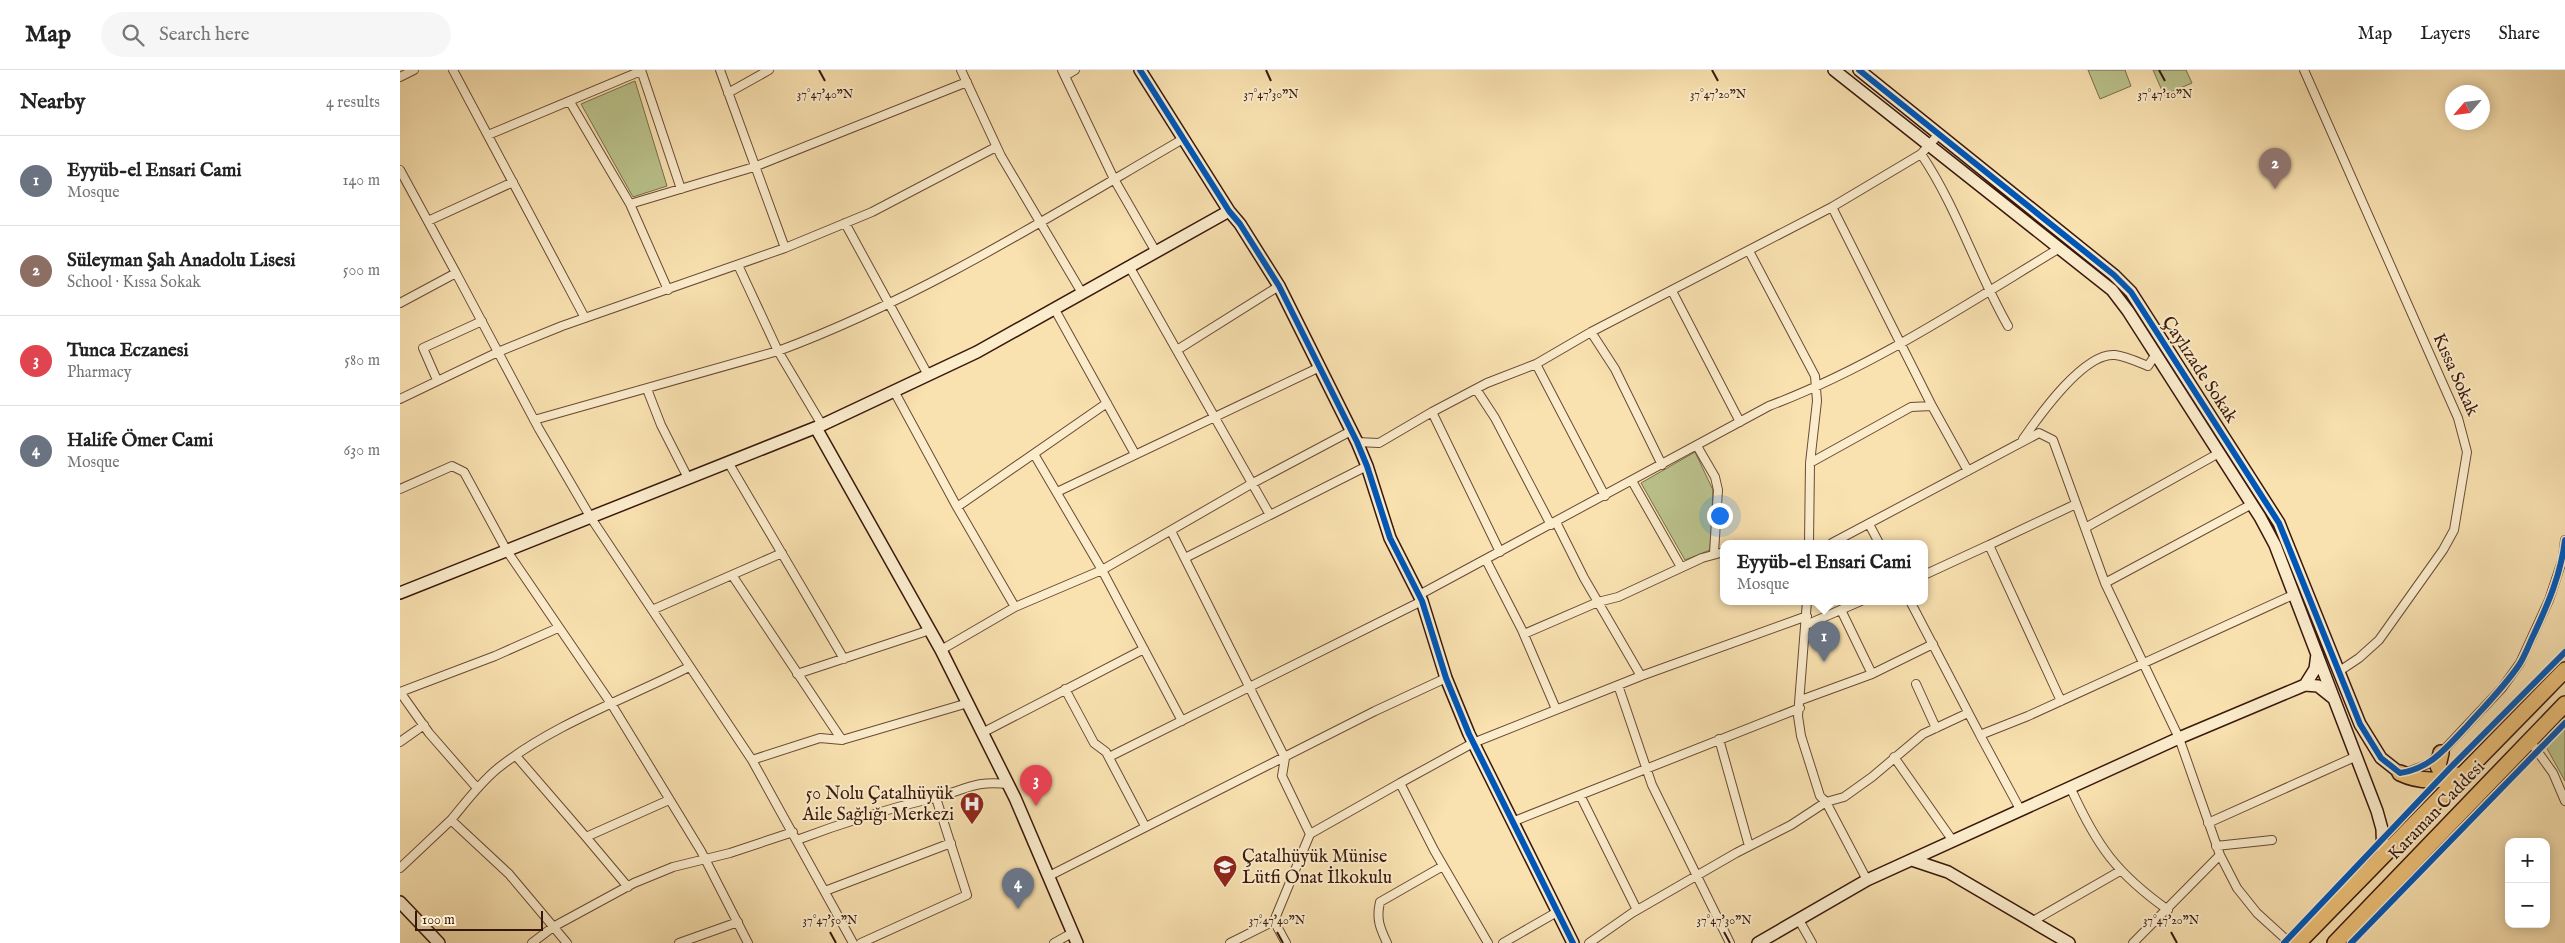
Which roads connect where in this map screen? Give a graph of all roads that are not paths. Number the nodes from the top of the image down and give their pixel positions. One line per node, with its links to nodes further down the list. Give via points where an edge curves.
1 (414, 70): 13 (street)
2 (453, 70): 17 (street)
3 (720, 70): 15 (street)
4 (769, 70): 15 (street)
5 (962, 70): 14 (street)
6 (1076, 70): 12 (street)
7 (1140, 70): 19 (street)
8 (1834, 70): 21 (street, Çaylızade Sokak)
9 (1859, 70): 18 (street, Çaylızade Sokak)
10 (2304, 70): 139 (street, Kıssa Sokak, via 2458,418 2467,452 2457,518 2449,540 2379,640)
11 (641, 71): 16 (street); 26 (street)
12 (1064, 73): 24 (street)
13 (400, 76)
14 (967, 82): 20 (street); 22 (street)
15 (728, 93): 22 (street)
16 (570, 102): 17 (street); 27 (street)
17 (488, 135): 25 (street)
18 (1938, 135): 21 (street); 139 (street, Çaylızade Sokak, via 2131,292 2279,523)
19 (1184, 139): 24 (street); 29 (street)
20 (996, 147): 31 (street); 32 (street)
21 (1925, 150): 28 (street); 34 (street, Çaylızade Sokak); 43 (street)
22 (754, 167): 26 (street); 33 (street)
23 (400, 170): 30 (street)
24 (1114, 179): 32 (street); 36 (street)
25 (513, 182): 30 (street); 48 (street)
26 (681, 189): 27 (street)
27 (630, 204): 41 (street)
28 (1832, 207): 35 (street); 52 (street)
29 (1229, 211): 36 (street); 40 (street)
30 (428, 221): 39 (street)
31 (845, 223): 33 (street); 45 (street)
32 (1039, 223): 44 (street); 45 (street)
33 (785, 248): 37 (street)
34 (2058, 249): 43 (street); 56 (street, Çaylızade Sokak, via 2112,290)
35 (1749, 251): 42 (street); 61 (street, via 1815,376)
36 (1156, 252): 38 (street)
37 (738, 266): 41 (street); 54 (street)
38 (1130, 266): 44 (street); 53 (street)
39 (456, 273): 46 (street); 49 (street)
40 (1279, 286): 53 (street); 58 (street)
41 (668, 290): 48 (street)
42 (1672, 290): 51 (street); 71 (street)
43 (1988, 291): 50 (street); 52 (street)
44 (1082, 293): 47 (street)
45 (889, 302): 54 (street); 59 (street)
46 (400, 303)
47 (1054, 308): 59 (street, via 977,352); 66 (street)
48 (585, 318): 55 (street)
49 (482, 321): 55 (street); 60 (street, via 423,348)
50 (2008, 326)
51 (1591, 332): 57 (street); 81 (street, via 1615,369)
52 (1902, 343): 61 (street); 67 (street)
53 (1177, 350): 69 (street)
54 (778, 351): 62 (street); 72 (street)
55 (498, 352): 60 (street); 70 (street)
56 (2156, 354): 74 (street, via 2148,366 2115,355 2101,356 2054,396); 76 (street, Çaylızade Sokak)
57 (1536, 364): 63 (street); 89 (street)
58 (1320, 367): 69 (street); 73 (street)
59 (928, 375): 64 (street)
60 (438, 380): 65 (street)
61 (1816, 388): 71 (street, via 1769,406); 80 (street)
62 (647, 389): 70 (street); 84 (street)
63 (1476, 389): 68 (street); 95 (street)
64 (894, 391): 72 (street); 92 (street)
65 (400, 400)
66 (1107, 403): 77 (street); 78 (street)
67 (1932, 406): 80 (street, via 1911,407); 83 (street)
68 (1432, 412): 73 (street, via 1379,443); 105 (street)
69 (1214, 416): 78 (street); 86 (street)
70 (534, 420): 94 (street)
71 (1740, 422): 75 (street)
72 (819, 427): 79 (street); 129 (street)
73 (1354, 437): 82 (street); 86 (street)
74 (2022, 441): 83 (street); 90 (street, via 2039,433 2053,440)
75 (1696, 446): 81 (street); 108 (street, via 1715,478 1718,490)
76 (2219, 453): 91 (street, Çaylızade Sokak); 97 (street)
77 (1034, 454): 88 (street); 92 (street)
78 (1135, 454): 88 (street)
79 (728, 462): 84 (street); 107 (street)
80 (1810, 464): 99 (street)
81 (1662, 465): 85 (street)
82 (1367, 466): 93 (street); 118 (street, via 1390,538)
83 (1968, 471): 96 (street)
84 (688, 478): 94 (street)
85 (1632, 481): 89 (street); 111 (street)
86 (1253, 483): 93 (street); 98 (street)
87 (400, 489): 104 (street, via 456,467 464,472)
88 (1057, 492): 112 (street)
89 (1605, 496): 95 (street)
90 (2076, 504): 97 (street); 103 (street)
91 (2252, 504): 115 (street); 117 (street, Çaylızade Sokak, via 2275,545)
92 (957, 507): 123 (street)
93 (1270, 515): 109 (street)
94 (591, 518): 104 (street); 124 (street)
95 (1553, 524): 105 (street); 119 (street)
96 (1869, 524): 100 (street); 101 (street)
97 (2085, 528): 115 (street)
98 (1171, 531): 109 (street); 112 (street)
99 (1809, 540)
100 (1838, 540)
101 (1877, 540)
102 (2565, 540): 169 (street, via 2563,558 2549,600 2520,664 2502,688)
103 (1989, 545): 113 (street); 150 (street)
104 (507, 551): 116 (street); 128 (street)
105 (1500, 552): 110 (street)
106 (1720, 552): 108 (street)
107 (782, 553): 114 (street); 135 (street)
108 (1714, 553): 111 (street)
109 (1185, 558): 147 (street)
110 (1486, 560): 118 (street); 130 (street)
111 (1681, 567): 119 (street, via 1618,597)
112 (1102, 570): 123 (street); 133 (street)
113 (1928, 572)
114 (732, 575): 124 (street); 140 (street)
115 (2106, 583): 136 (street)
116 (400, 593)
117 (2295, 594): 134 (street, Çaylızade Sokak); 136 (street)
118 (1420, 598): 143 (street); 147 (street)
119 (1598, 602): 130 (street); 142 (street)
120 (1807, 605): 126 (street)
121 (1853, 605): 125 (street)
122 (1912, 605): 131 (street)
123 (1015, 607): 132 (street)
124 (652, 610): 137 (street)
125 (1841, 610): 127 (street); 141 (street)
126 (1807, 616): 127 (street); 142 (street)
127 (1806, 625): 153 (street)
128 (558, 628): 149 (street); 155 (street)
129 (930, 630): 132 (street); 135 (street)
130 (1524, 634): 156 (street)
131 (1933, 644): 141 (street); 157 (street)
132 (941, 650): 152 (street)
133 (1144, 650): 148 (street); 158 (street)
134 (2317, 652): 146 (street, via 2316,669); 151 (street, Çaylızade Sokak)
135 (844, 659): 140 (street)
136 (2143, 663): 150 (street); 163 (street)
137 (689, 667): 155 (street); 175 (street)
138 (2565, 670): 178 (highway, Karaman Caddesi)
139 (2338, 672): 177 (street, Çaylızade Sokak, via 2374,748 2388,765)
140 (797, 674): 165 (street)
141 (1872, 674): 153 (street)
142 (1641, 676): 145 (street)
143 (1446, 678): 168 (street); 174 (street)
144 (1916, 684): 160 (street)
145 (1618, 685): 156 (street); 176 (street)
146 (2305, 685): 151 (street, via 2324,689); 163 (street)
147 (1250, 687): 158 (street); 174 (street)
148 (1065, 689): 161 (street); 172 (street, via 1094,743)
149 (400, 692): 159 (street)
150 (2061, 701): 162 (street)
151 (2336, 701): 171 (street, Çaylızade Sokak)
152 (968, 703): 161 (street); 165 (street)
153 (1800, 704): 164 (street); 187 (street, via 1801,736 1820,796)
154 (2565, 704): 166 (highway, Karaman Caddesi)
155 (612, 705): 170 (street); 185 (street)
156 (1556, 709): 168 (street)
157 (1968, 713): 160 (street); 162 (street)
158 (1182, 721): 172 (street)
159 (424, 725): 167 (street); 181 (street)
160 (1936, 728): 173 (street)
161 (982, 733): 180 (street)
162 (1980, 735): 188 (street)
163 (2178, 738): 182 (street); 191 (street)
164 (1719, 739): 176 (street); 199 (street)
165 (842, 740): 175 (street, via 820,738)
166 (2530, 740): 186 (street, via 2553,773); 245 (highway, Karaman Caddesi)
167 (400, 742)
168 (1473, 743): 179 (street); 190 (street)
169 (2441, 752): 177 (street, via 2421,768); 178 (highway, via 2438,766 2442,773)
170 (516, 756): 181 (street); 195 (street)
171 (2357, 756): 191 (street); 202 (street, Çaylızade Sokak, via 2380,821)
172 (1109, 757): 192 (street)
173 (1894, 757): 187 (street, via 1844,797); 197 (street)
174 (1285, 758): 192 (street); 193 (street, via 1282,776)
175 (752, 760): 194 (street)
176 (1646, 767): 183 (street); 209 (street)
177 (2400, 773): 178 (highway, via 2429,781)
178 (2457, 775): 202 (highway, Karaman Caddesi)
179 (1400, 783): 193 (street); 205 (street)
180 (1008, 784): 184 (street, via 986,782); 208 (street)
181 (477, 788): 189 (street)
182 (2071, 789): 188 (street); 207 (street, via 2090,830)
183 (1580, 795): 190 (street); 214 (street)
184 (936, 798): 194 (street); 198 (street)
185 (669, 800): 195 (street); 203 (street)
186 (2565, 801)
187 (1826, 802): 199 (street); 210 (street)
188 (2021, 811): 197 (street)
189 (451, 820): 206 (street); 221 (street, via 509,874)
190 (1512, 822): 216 (street)
191 (2208, 824): 200 (street)
192 (1145, 826): 208 (street)
193 (1310, 834): 218 (street)
194 (795, 836): 203 (street); 212 (street)
195 (586, 837): 211 (street)
196 (2272, 840): 200 (street)
197 (1953, 841): 204 (street)
198 (951, 843): 212 (street); 229 (street, via 967,895)
199 (1748, 846): 209 (street)
200 (2216, 846): 201 (street)
201 (2220, 855): 215 (street); 243 (street, via 2237,888 2257,913)
202 (2383, 856): 244 (highway, Karaman Caddesi)
203 (705, 858): 211 (street, via 673,867); 220 (street)
204 (1912, 860): 210 (street); 219 (street, via 1948,872)
205 (1443, 866): 233 (street, via 1380,902 1378,925); 234 (street)
206 (400, 868)
207 (2120, 871): 215 (street); 219 (street)
208 (1049, 876): 222 (street)
209 (1696, 877): 214 (street); 238 (street)
210 (1867, 880): 217 (street)
211 (628, 887): 221 (street)
212 (825, 891): 228 (street)
213 (400, 902): 223 (street)
214 (1637, 910): 237 (street)
215 (2168, 910): 242 (street)
216 (1557, 912): 235 (street); 236 (street)
217 (1799, 920): 239 (street); 240 (street)
218 (1274, 921): 231 (street); 232 (street)
219 (2033, 921): 241 (street)
220 (738, 922): 226 (street); 227 (street)
221 (554, 926): 224 (street); 225 (street)
222 (1075, 938): 230 (street)
223 (439, 943)
224 (532, 943)
225 (568, 943)
226 (679, 943)
227 (748, 943)
228 (853, 943)
229 (861, 943)
230 (1054, 943)
231 (1230, 943)
232 (1286, 943)
233 (1387, 943)
234 (1488, 943)
235 (1502, 943)
236 (1573, 943)
237 (1589, 943)
238 (1730, 943)
239 (1758, 943)
240 (1812, 943)
241 (2069, 943)
242 (2134, 943)
243 (2290, 943)
244 (2298, 943)
245 (2335, 943)

